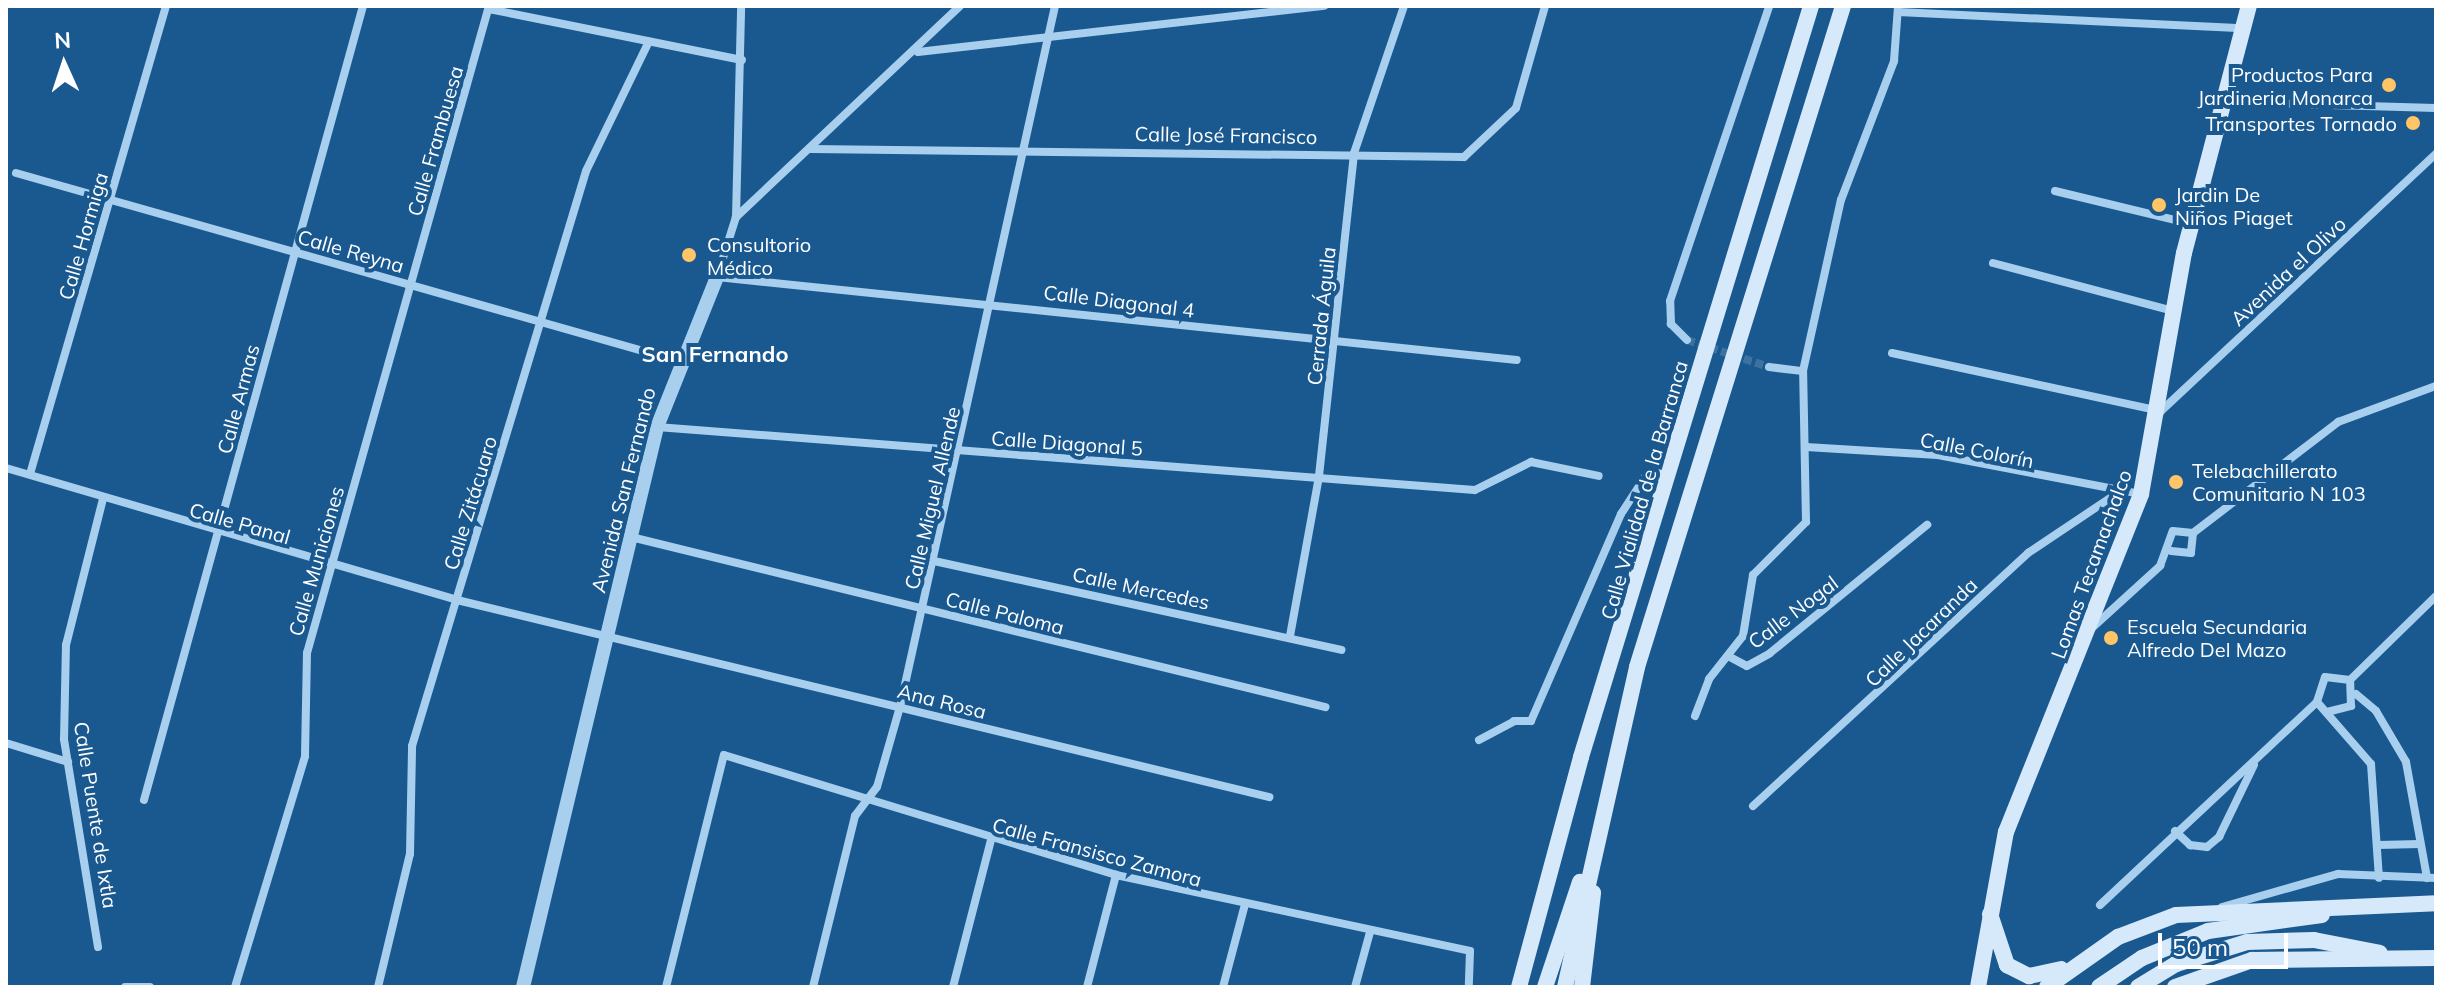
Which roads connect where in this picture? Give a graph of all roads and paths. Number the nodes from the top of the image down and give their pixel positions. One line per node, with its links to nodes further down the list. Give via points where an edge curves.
1 (166, 6): 28 (street, Calle Hormiga)
2 (363, 6): 31 (street, Calle Armas)
3 (741, 6): 19 (street)
4 (960, 6): 18 (street, Avenida San Fernando)
5 (1055, 6): 17 (street, Calle Miguel Allende)
6 (1324, 6): 17 (street)
7 (1404, 6): 24 (street, Cerrada Águila)
8 (1545, 6): 24 (street, Calle José Francisco, via 1516,108 1464,157)
9 (1769, 6): 38 (street, via 1670,301 1671,324)
10 (1811, 6): 50 (main road, Calle Vialidad de la Barranca)
11 (1843, 6): 90 (main road, via 1795,141 1637,667)
12 (2249, 6): 15 (main road, Lomas Tecamachalco)
13 (489, 8): 16 (street); 34 (street, Calle Frambuesa)
14 (1898, 9): 15 (street); 44 (street, via 1894,61 1841,200)
15 (2244, 28): 20 (main road, Lomas Tecamachalco)
16 (649, 41): 19 (street); 37 (street, Calle Zitácuaro, via 586,171)
17 (1049, 41): 18 (street); 23 (street, Calle Miguel Allende)
18 (918, 52): 22 (street, Avenida San Fernando)
19 (742, 60): 29 (street)
20 (2223, 102): 21 (street); 30 (main road, Lomas Tecamachalco)
21 (2436, 108)
22 (810, 149): 23 (street, Calle José Francisco); 29 (street, Avenida San Fernando)
23 (1026, 149): 24 (street, Calle José Francisco); 35 (street, Calle Miguel Allende)
24 (1354, 153): 39 (street, Cerrada Águila)
25 (2436, 154): 46 (street, Avenida el Olivo)
26 (16, 173): 28 (street, Calle Reyna)
27 (2055, 191): 30 (street)
28 (111, 198): 31 (street, Calle Reyna); 52 (street, Calle Hormiga)
29 (736, 217): 33 (street, Avenida San Fernando)
30 (2191, 224): 36 (main road, Lomas Tecamachalco)
31 (294, 250): 34 (street, Calle Reyna); 60 (street, Calle Armas)
32 (1993, 263): 36 (street)
33 (717, 277): 35 (street, Calle Diagonal 4); 42 (street, Avenida San Fernando)
34 (411, 284): 37 (street, Calle Reyna); 64 (street, Calle Municiones)
35 (993, 302): 39 (street, Calle Diagonal 4); 49 (street, Calle Miguel Allende)
36 (2175, 312): 46 (main road, Lomas Tecamachalco)
37 (540, 323): 42 (street, Calle Reyna); 66 (street, Calle Zitácuaro)
38 (1687, 340)
39 (1335, 344): 41 (street, Calle Diagonal 4); 53 (street, Cerrada Águila)
40 (1892, 353): 46 (street)
41 (1517, 360)
42 (678, 361): 47 (street, Avenida San Fernando)
43 (1769, 367): 44 (street)
44 (1803, 371): 48 (street)
45 (2436, 386): 59 (street, via 2338,422)
46 (2161, 411): 56 (main road, Lomas Tecamachalco)
47 (657, 427): 49 (street, Calle Diagonal 5); 61 (street, Avenida San Fernando)
48 (1806, 447): 55 (street, Calle Colorín, via 1938,455); 72 (street, via 1806,522 1753,575 1743,636)
49 (959, 452): 53 (street, Calle Diagonal 5); 63 (street, Calle Miguel Allende)
50 (1674, 460): 80 (street, via 1645,477 1621,514 1531,721 1514,721); 119 (main road, Calle Vialidad de la Barranca)
51 (6, 468): 52 (street, Calle Panal)
52 (30, 474): 57 (street, Calle Panal)
53 (1319, 476): 54 (street, Calle Diagonal 5, via 1475,490 1531,462); 70 (street, Cerrada Águila)
54 (1599, 476)
55 (2119, 492): 56 (street, Calle Colorín); 87 (street, Calle Jacaranda, via 2028,553)
56 (2141, 494): 68 (main road, Lomas Tecamachalco)
57 (103, 499): 60 (street, Calle Panal); 83 (street, Calle Puente de Ixtla, via 66,645)
58 (1927, 525): 72 (street, Calle Nogal, via 1770,653 1747,666)
59 (2193, 533): 62 (street, via 2191,553); 62 (street, via 2173,531)
60 (218, 535): 64 (street, Calle Panal); 85 (street, Calle Armas)
61 (631, 537): 67 (street, Calle Paloma); 69 (street, Avenida San Fernando)
62 (2171, 551): 68 (street)
63 (934, 561): 67 (street, Calle Miguel Allende); 70 (street, Calle Mercedes)
64 (330, 565): 66 (street, Calle Panal); 109 (street, Calle Municiones, via 307,653 305,756)
65 (2436, 596): 73 (street)
66 (457, 600): 69 (street, Calle Panal); 110 (street, Calle Zitácuaro, via 412,746 410,854)
67 (923, 609): 76 (street, Calle Miguel Allende); 77 (street, Calle Paloma)
68 (2092, 627): 100 (main road, Lomas Tecamachalco, via 2006,832)
69 (607, 635): 76 (street, Ana Rosa); 111 (street, Avenida San Fernando)
70 (1290, 636): 71 (street, Calle Mercedes)
71 (1341, 650)
72 (1728, 656): 79 (street, Calle Nogal, via 1709,679)
73 (2350, 680): 74 (street); 75 (street, via 2325,677)
74 (2356, 694): 78 (street, via 2340,713); 91 (street, via 2376,711 2406,762)
75 (2317, 702): 78 (street); 82 (street)
76 (900, 707): 84 (street, Ana Rosa); 86 (street, Calle Miguel Allende, via 877,787)
77 (1325, 707)
78 (2327, 712): 92 (street, via 2371,764)
79 (1695, 716)
80 (1479, 740)
81 (6, 743): 83 (street)
82 (2256, 760): 88 (street); 88 (street, via 2219,837 2207,847 2190,845)
83 (68, 762): 103 (street, Calle Puente de Ixtla)
84 (1269, 797)
85 (144, 800)
86 (863, 802): 89 (street, Calle Fransisco Zamora); 112 (street, Calle Fransisco Zamora, via 724,755); 113 (street, Calle Miguel Allende)
87 (1753, 806)
88 (2175, 831): 98 (street)
89 (991, 840): 93 (street, Calle Fransisco Zamora); 114 (street)
90 (1597, 840): 120 (main road); 121 (main road); 122 (main road)
91 (2420, 844): 92 (street); 95 (street)
92 (2378, 845): 94 (street)
93 (1116, 875): 99 (street, Calle Fransisco Zamora); 115 (street)
94 (2379, 878): 95 (street); 101 (street, via 2338,874)
95 (2432, 878)
96 (2394, 903): 97 (main road); 101 (main road); 125 (main road, via 2208,931 2142,958)
97 (2436, 903)
98 (2100, 905)
99 (1244, 908): 102 (street, Calle Fransisco Zamora); 116 (street)
100 (1988, 908): 104 (main road, via 1999,951 2016,972 2048,975); 123 (main road, Lomas Tecamachalco)
101 (2218, 908): 104 (main road, via 2144,926)
102 (1370, 932): 117 (street); 118 (street, Calle Fransisco Zamora, via 1470,951)
103 (98, 947)
104 (2088, 957): 124 (main road)
105 (2390, 957): 106 (main road); 126 (main road, via 2314,940 2247,942 2176,964); 127 (main road, via 2252,960)
106 (2436, 958)
107 (126, 985): 108 (street)
108 (150, 987)
109 (235, 987)
110 (378, 987)
111 (523, 987)
112 (666, 987)
113 (813, 987)
114 (953, 987)
115 (1087, 987)
116 (1223, 987)
117 (1355, 987)
118 (1469, 987)
119 (1519, 987)
120 (1545, 987)
121 (1565, 987)
122 (1582, 987)
123 (1978, 987)
124 (2046, 987)
125 (2099, 987)
126 (2138, 987)
127 (2175, 987)

